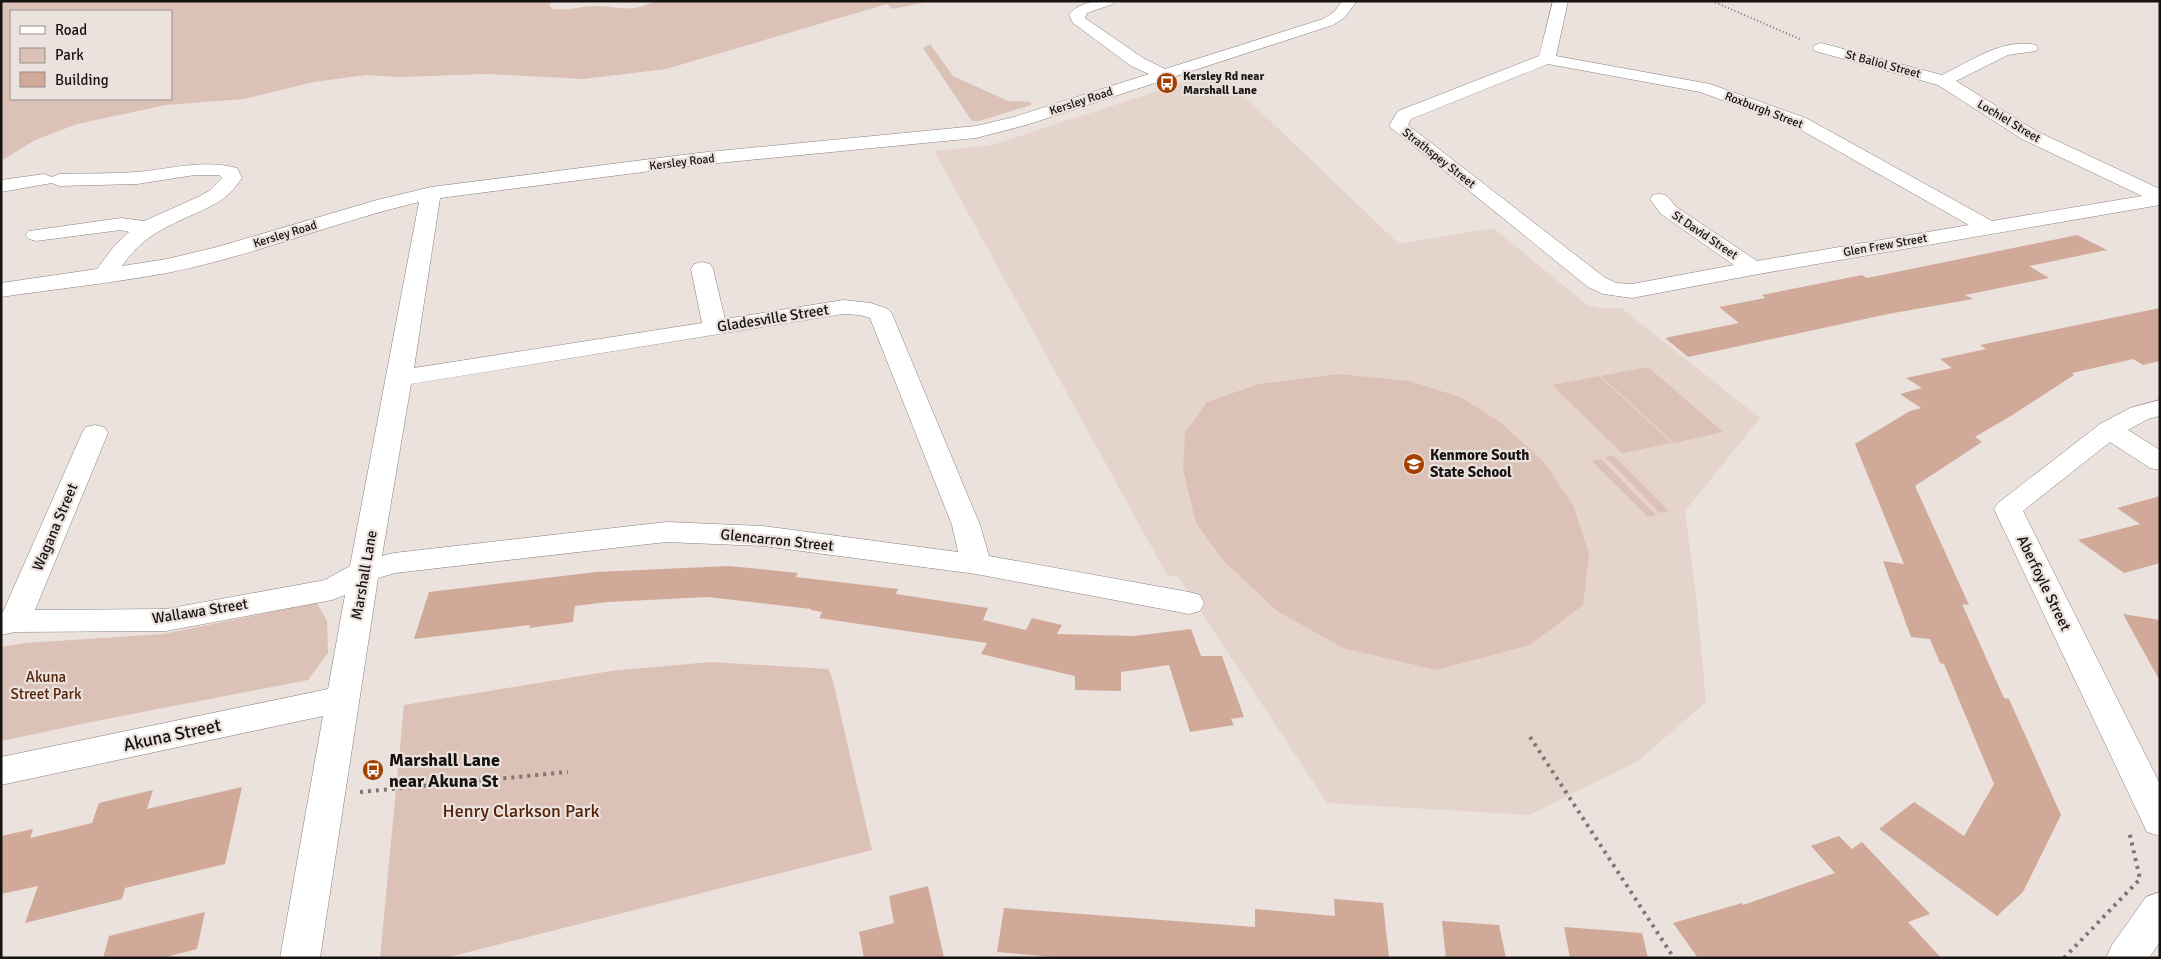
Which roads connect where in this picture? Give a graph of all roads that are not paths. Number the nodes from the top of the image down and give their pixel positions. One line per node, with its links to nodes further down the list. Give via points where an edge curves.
1 (1108, 1): 7 (street, via 1082,10 1077,15 1078,20 1137,62)
2 (1350, 1): 7 (street, Kersley Road, via 1340,15 1328,22)
3 (1561, 1): 6 (street)
4 (1821, 48): 8 (street, St Baliol Street)
5 (2030, 48): 8 (street, via 2004,51)
6 (1547, 60): 13 (street, Roxburgh Street, via 1704,88 1800,122); 19 (street, Strathspey Street, via 1404,115 1398,126 1596,282)
7 (1164, 75): 10 (street, Kersley Road, via 976,132 698,159)
8 (1944, 81): 11 (street, Lochiel Street, via 2029,135)
9 (1, 186): 14 (street, via 52,180 136,178 201,169 230,172 232,178 228,185 217,194)
10 (431, 193): 18 (street, Kersley Road, via 195,259); 22 (street, Marshall Lane)
11 (2160, 198): 13 (street, Glen Frew Street)
12 (1660, 199): 16 (street, St David Street, via 1668,210)
13 (1987, 227): 16 (street, Glen Frew Street)
14 (146, 228): 15 (street, via 121,224); 18 (street, via 132,240)
15 (36, 235)
16 (1753, 268): 19 (street, Glen Frew Street, via 1632,291)
17 (702, 269): 21 (street)
18 (105, 275): 20 (street, Kersley Road)
19 (1611, 289)
20 (1, 290)
21 (715, 328): 22 (street, Gladesville Street); 27 (street, Gladesville Street, via 843,307 863,308 880,314 966,525)
22 (400, 378): 28 (street, Marshall Lane)
23 (2160, 408): 24 (street, Aberfoyle Street, via 2139,413)
24 (2108, 430): 26 (street); 33 (street, Aberfoyle Street, via 2008,509)
25 (95, 433): 30 (street, Wagana Street)
26 (2160, 462)
27 (976, 564): 28 (street, Glencarron Street, via 763,536 666,532 394,563); 29 (street, Glencarron Street)
28 (364, 572): 30 (street, Wallawa Street, via 332,589 166,620); 31 (street, Marshall Lane)
29 (1189, 603)
30 (8, 622)
31 (342, 699): 32 (street, Akuna Street); 35 (street, Marshall Lane)
32 (1, 771)
33 (2160, 822)
34 (2160, 909): 36 (street)
35 (300, 958)
36 (2126, 958)

